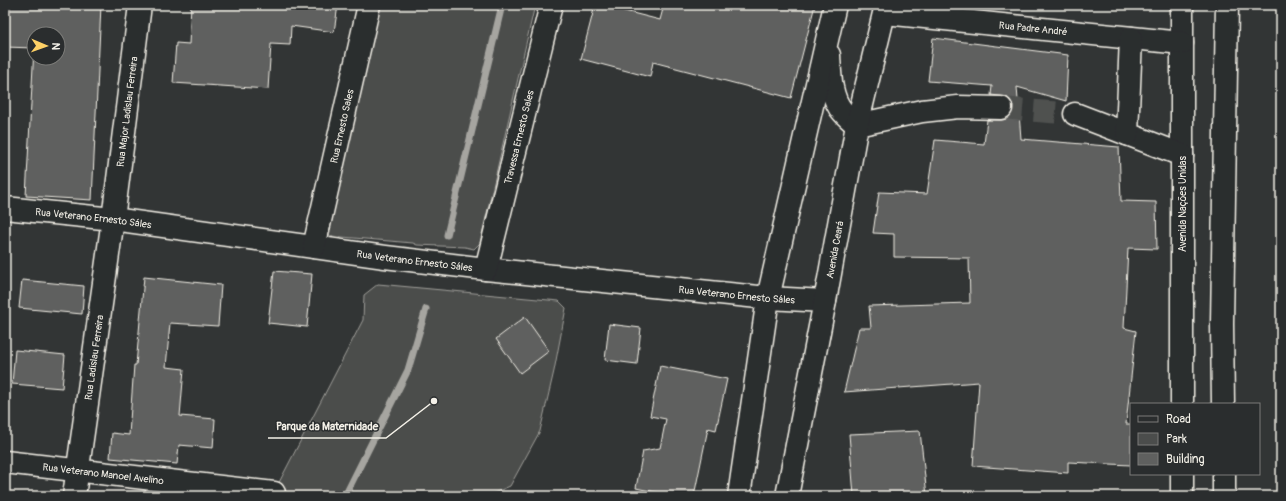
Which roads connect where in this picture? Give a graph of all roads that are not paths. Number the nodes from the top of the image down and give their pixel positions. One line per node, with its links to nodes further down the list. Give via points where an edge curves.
1 (140, 5): 17 (street, Rua Major Ladislau Ferreira)
2 (369, 5): 18 (street, Rua Ernesto Sales)
3 (551, 5): 19 (street, Travessa Ernesto Sales)
4 (835, 5): 8 (street)
5 (1182, 5): 10 (street, Avenida Nações Unidas)
6 (1227, 5): 23 (street)
7 (885, 9): 9 (street, Rua Padre André); 13 (street, Avenida Ceará)
8 (828, 34): 13 (street, via 831,85 837,104); 20 (street)
9 (1131, 38): 10 (street, Rua Padre André); 14 (street)
10 (1182, 43): 15 (street, Avenida Nações Unidas)
11 (1001, 108): 13 (street, via 958,107 922,111)
12 (1074, 114): 14 (street)
13 (857, 125): 21 (street, Avenida Ceará)
14 (1127, 134): 15 (street)
15 (1182, 155): 22 (street, Avenida Nações Unidas)
16 (5, 208): 17 (street, Rua Veterano Ernesto Sáles)
17 (113, 218): 18 (street, Rua Veterano Ernesto Sáles); 25 (street, Rua Ladislau Ferreira)
18 (314, 247): 19 (street, Rua Veterano Ernesto Sáles)
19 (486, 269): 20 (street, Rua Veterano Ernesto Sáles)
20 (768, 298): 21 (street, Rua Veterano Ernesto Sáles); 30 (street)
21 (825, 301): 31 (street, Avenida Ceará)
22 (1182, 403)
23 (1223, 403)
24 (5, 462): 25 (street, Rua Veterano Manoel Avelino)
25 (78, 471): 28 (street, Rua Veterano Manoel Avelino); 29 (street, Rua Ladislau Ferreira)
26 (1182, 475): 32 (street)
27 (1224, 475): 33 (street)
28 (274, 492)
29 (74, 496)
30 (739, 496)
31 (787, 496)
32 (1182, 496)
33 (1224, 496)

